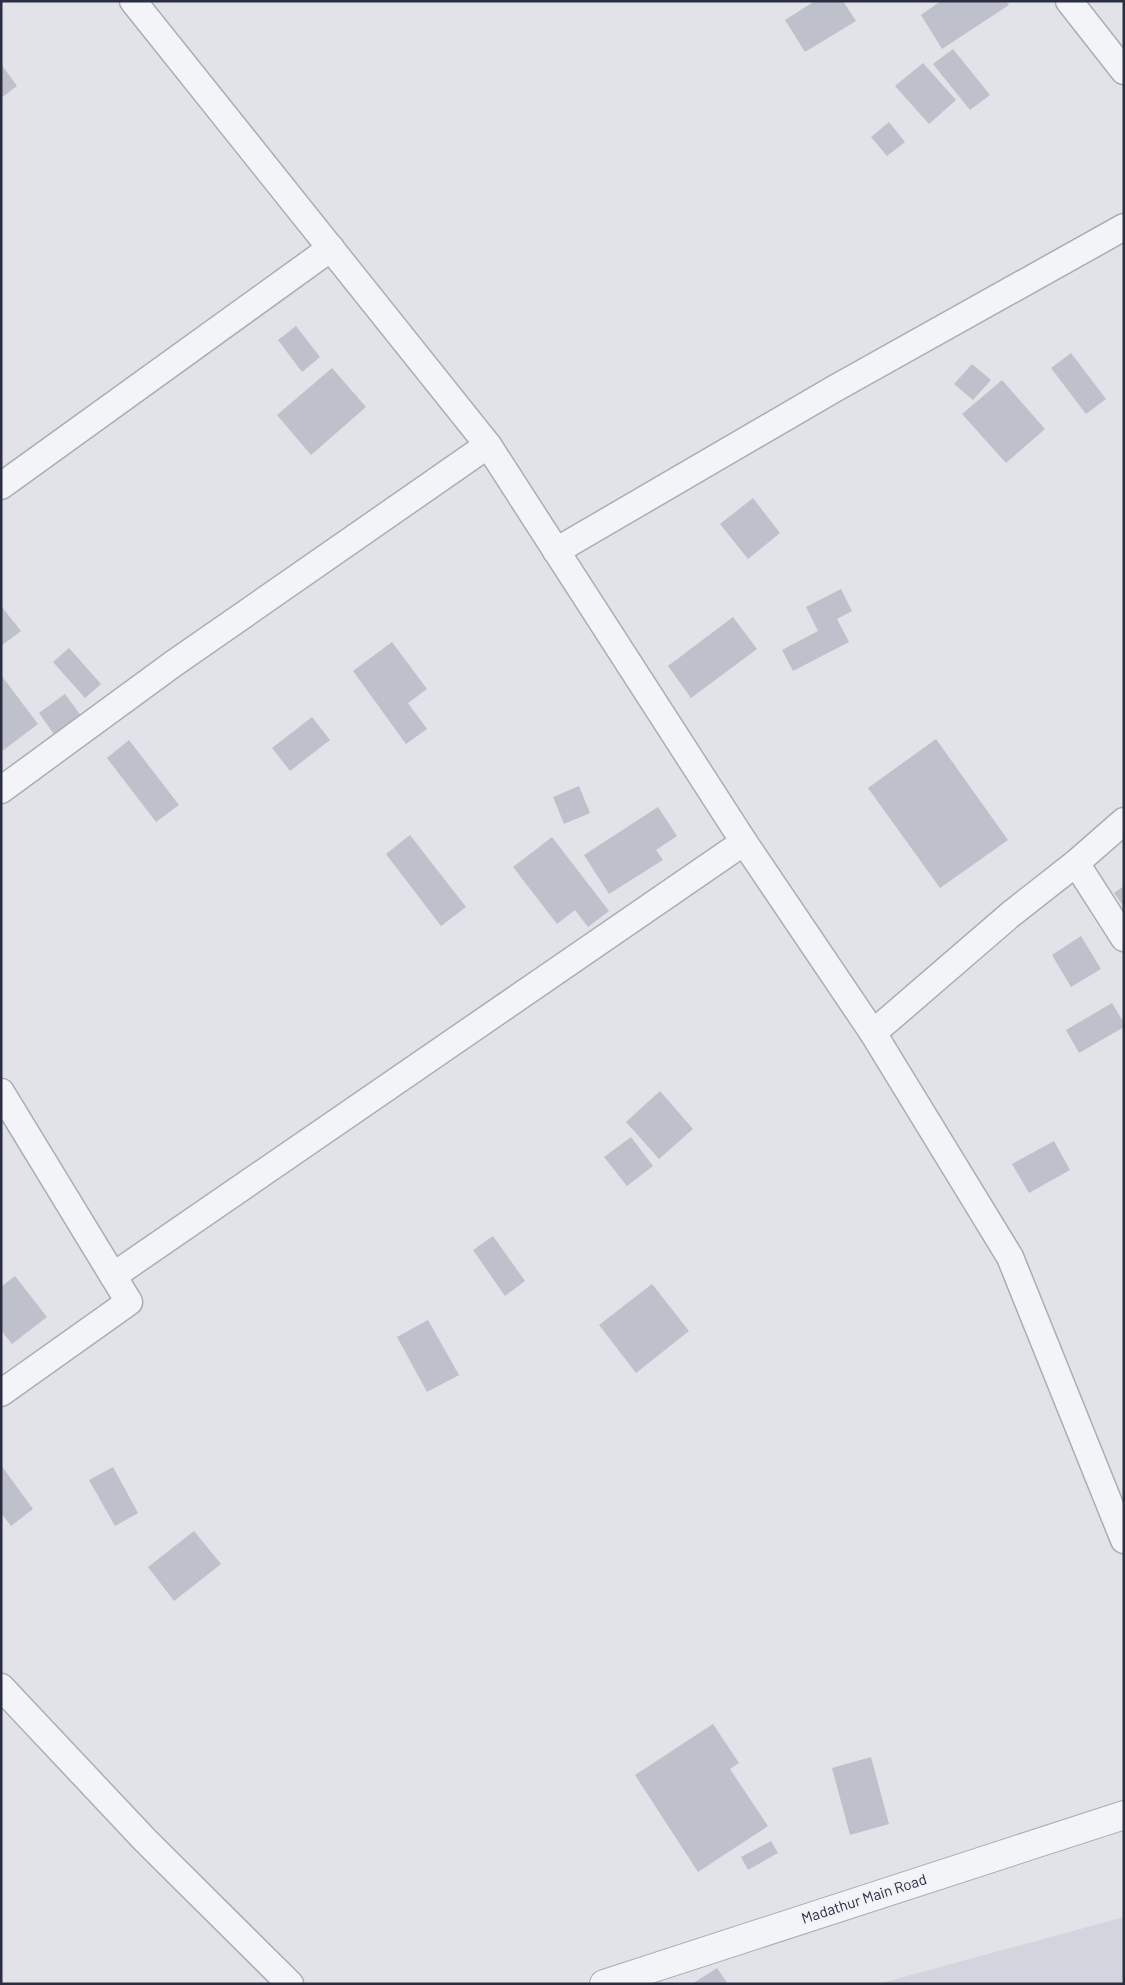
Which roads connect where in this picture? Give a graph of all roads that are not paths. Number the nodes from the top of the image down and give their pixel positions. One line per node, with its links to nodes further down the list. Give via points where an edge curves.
1 (133, 1): 5 (street)
2 (1069, 1): 3 (street)
3 (1124, 71)
4 (1124, 227): 8 (street, via 834,389)
5 (331, 248): 6 (street); 7 (street)
6 (488, 445): 8 (street); 9 (street, via 173,664)
7 (1, 486)
8 (556, 551): 11 (street)
9 (1, 790)
10 (1124, 821): 12 (street)
11 (744, 842): 14 (street); 16 (street)
12 (1076, 863): 13 (street); 14 (street, via 1011,914)
13 (1124, 938)
14 (873, 1033): 18 (street, via 1010,1257)
15 (1, 1092): 16 (street)
16 (113, 1276): 17 (street, via 129,1302)
17 (1, 1393)
18 (1123, 1535)
19 (1, 1687): 21 (street, via 145,1840)
20 (1124, 1815): 22 (street, Madathur Main Road)
21 (290, 1984)
22 (604, 1984)

